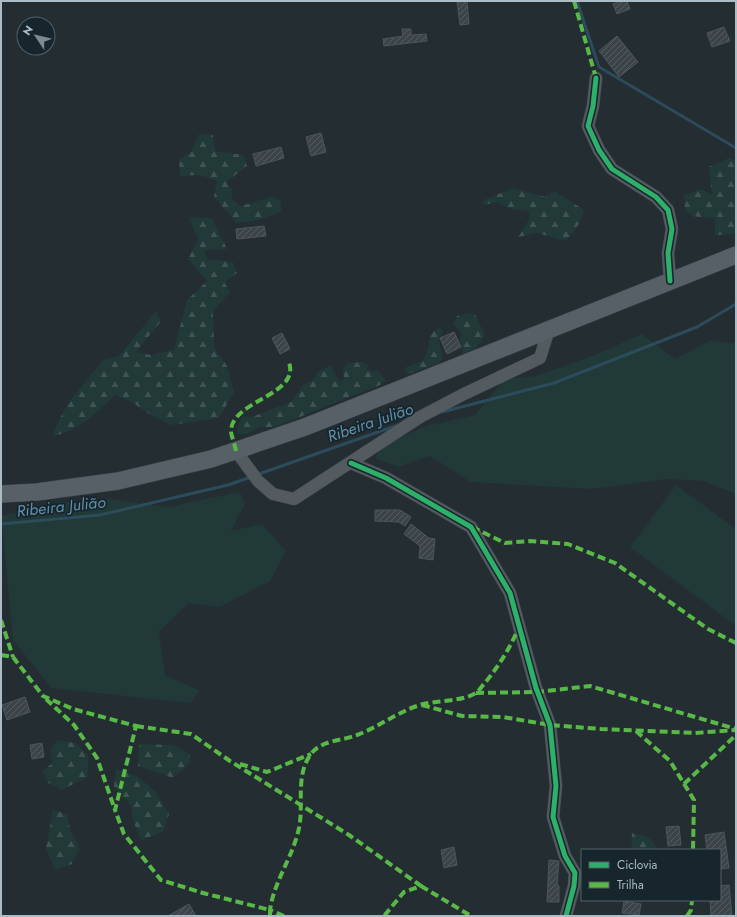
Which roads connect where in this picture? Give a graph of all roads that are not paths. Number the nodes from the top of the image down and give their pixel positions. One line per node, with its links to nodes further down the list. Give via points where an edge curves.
1 (596, 78): 3 (street, via 588,126 599,150 612,169 656,197 668,210 672,229 668,253)
2 (736, 255): 3 (main road)
3 (670, 281): 4 (main road)
4 (549, 329): 5 (main road, via 305,427); 6 (street, via 540,358 420,417)
5 (236, 450): 6 (street, via 258,481 273,494 294,499); 7 (main road, via 211,460 118,481)
6 (351, 463): 8 (street, via 386,478 471,527 510,593 536,688 550,725 556,786 553,817 565,856 574,873 574,886)
7 (1, 494)
8 (566, 916)

